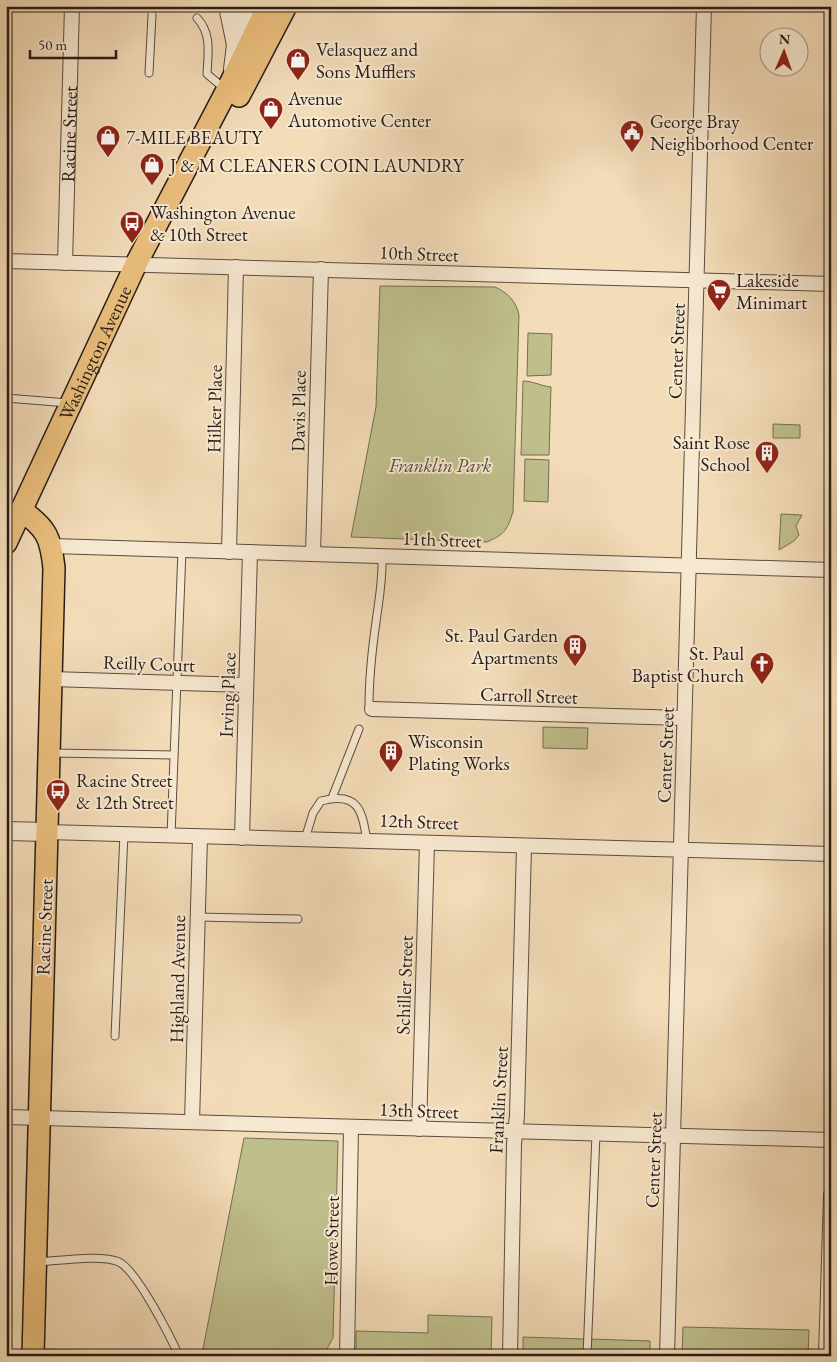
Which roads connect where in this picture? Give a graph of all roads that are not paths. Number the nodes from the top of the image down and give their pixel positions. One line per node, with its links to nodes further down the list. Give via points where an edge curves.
1 (72, 6): 14 (street, Racine Street)
2 (228, 6): 11 (street, via 236,45)
3 (244, 6): 9 (street)
4 (268, 6): 9 (main road, Washington Avenue)
5 (286, 6): 12 (main road, Washington Avenue, via 211,146)
6 (704, 6): 18 (street, Center Street)
7 (152, 15): 10 (lane)
8 (196, 18): 11 (lane, via 206,27 206,74)
9 (252, 39): 11 (main road, Washington Avenue)
10 (149, 73)
11 (227, 90): 12 (main road, Washington Avenue)
12 (189, 164): 15 (main road, Washington Avenue)
13 (6, 261): 14 (street, 10th Street)
14 (65, 263): 15 (street, 10th Street)
15 (136, 264): 16 (street, 10th Street); 21 (main road, Washington Avenue)
16 (236, 267): 17 (street, 10th Street); 26 (street, Hilker Place)
17 (321, 269): 18 (street, 10th Street); 28 (street, Davis Place)
18 (696, 280): 19 (street, 10th Street); 30 (street, Center Street)
19 (831, 284)
20 (6, 398): 21 (lane, via 56,400)
21 (72, 404): 22 (main road, Washington Avenue)
22 (22, 511): 23 (main road, Washington Avenue); 24 (main road, Racine Street, via 44,529)
23 (6, 544)
24 (52, 546): 25 (street, 11th Street); 32 (main road, Racine Street)
25 (182, 550): 26 (street, 11th Street); 33 (lane)
26 (229, 552): 27 (street, 11th Street)
27 (250, 552): 28 (street, 11th Street); 34 (street, Irving Place)
28 (313, 554): 29 (street, 11th Street)
29 (382, 556): 30 (street, 11th Street); 35 (lane, via 382,585 371,663 369,707)
30 (689, 565): 31 (street, 11th Street); 36 (street, Center Street)
31 (831, 570)
32 (51, 679): 33 (street, Reilly Court); 38 (main road, Racine Street)
33 (176, 682): 34 (street, Reilly Court); 39 (lane)
34 (246, 685): 46 (street, Irving Place)
35 (372, 709): 36 (street, Carroll Street)
36 (684, 718): 51 (street, Center Street)
37 (359, 729): 40 (lane)
38 (49, 753): 39 (lane); 42 (main road, Racine Street)
39 (174, 756): 44 (lane)
40 (332, 798): 47 (lane, via 321,801); 48 (lane, via 353,803 360,810)
41 (6, 831): 42 (street, 12th Street)
42 (47, 832): 43 (street, 12th Street); 57 (main road, Racine Street)
43 (124, 834): 44 (street, 12th Street); 55 (lane)
44 (172, 836): 45 (street, 12th Street)
45 (200, 836): 46 (street, 12th Street); 53 (street, Highland Avenue)
46 (242, 838): 47 (street, 12th Street)
47 (305, 840): 48 (street, 12th Street)
48 (367, 841): 49 (street, 12th Street)
49 (427, 843): 50 (street, 12th Street); 60 (street, Schiller Street)
50 (524, 846): 51 (street, 12th Street); 61 (street, Franklin Street)
51 (681, 850): 52 (street, 12th Street); 63 (street, Center Street)
52 (831, 854)
53 (197, 917): 54 (lane); 58 (street, Highland Avenue)
54 (298, 919)
55 (115, 1036)
56 (6, 1117): 57 (street, 13th Street)
57 (39, 1118): 58 (street, 13th Street); 66 (main road, Racine Street)
58 (192, 1122): 59 (street, 13th Street)
59 (352, 1127): 60 (street, 13th Street); 69 (street, Howe Street)
60 (419, 1128): 61 (street, 13th Street)
61 (515, 1131): 62 (street, 13th Street); 70 (street, Franklin Street)
62 (596, 1134): 63 (street, 13th Street); 71 (lane)
63 (673, 1136): 64 (street, 13th Street); 72 (street, Center Street)
64 (831, 1140)
65 (831, 1195): 73 (street)
66 (35, 1262): 67 (main road, Racine Street); 68 (lane, via 98,1259 118,1262 130,1270)
67 (32, 1356)
68 (178, 1356)
69 (347, 1356)
70 (510, 1356)
71 (587, 1356)
72 (667, 1356)
73 (826, 1356)

